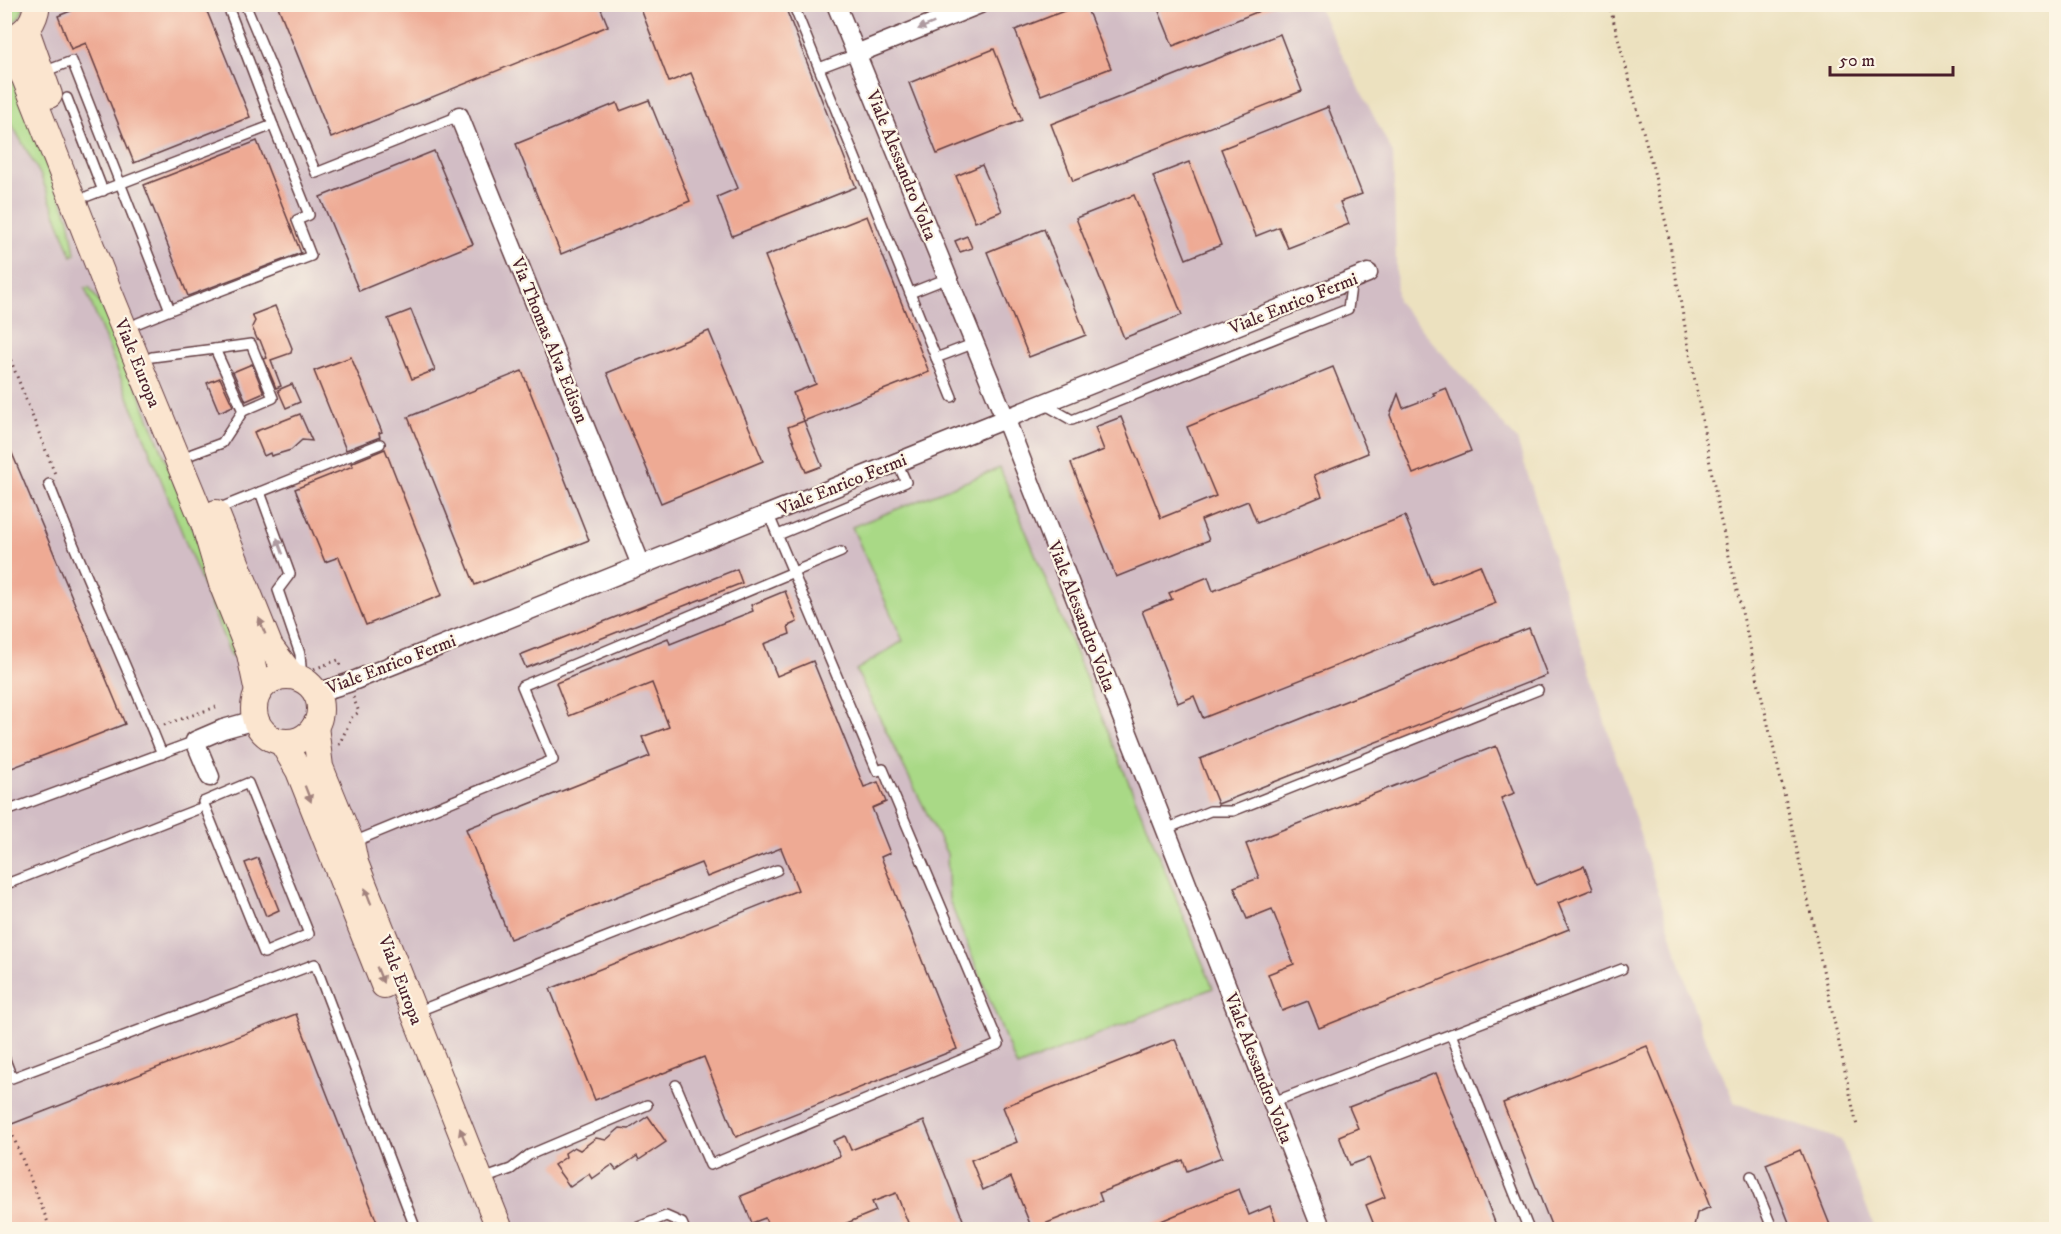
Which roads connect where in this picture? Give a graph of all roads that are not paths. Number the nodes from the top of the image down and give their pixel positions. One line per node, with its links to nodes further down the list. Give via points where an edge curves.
1 (37, 4): 7 (main road, via 36,14)
2 (226, 4): 13 (lane)
3 (245, 4): 12 (lane, via 316,173)
4 (793, 4): 9 (lane)
5 (836, 4): 8 (street, Viale Alessandro Volta)
6 (980, 4): 8 (street, one-way to 8)
7 (12, 37): 10 (main road, Viale Europa); 42 (main road, Viale Europa, via 107,287 204,523 222,584 250,654)
8 (856, 54): 9 (lane); 17 (street, Viale Alessandro Volta)
9 (819, 68): 18 (lane)
10 (41, 73): 14 (lane, via 72,61); 15 (main road, Viale Europa)
11 (67, 98): 15 (lane)
12 (459, 116): 38 (street, Via Thomas Alva Edison)
13 (273, 125): 14 (lane); 19 (lane, via 309,215 297,220 311,256)
14 (121, 184): 15 (lane); 19 (lane)
15 (96, 193): 20 (main road, Viale Europa)
16 (1360, 276): 26 (street, Viale Enrico Fermi); 26 (lane, via 1348,309 1083,416 1072,420)
17 (948, 278): 18 (lane); 21 (street, Viale Alessandro Volta)
18 (910, 293): 24 (lane)
19 (170, 310): 20 (lane)
20 (138, 323): 23 (main road, Viale Europa)
21 (975, 343): 24 (lane); 28 (street, Viale Alessandro Volta)
22 (215, 349): 23 (lane); 27 (lane); 27 (lane, via 251,344 273,398)
23 (152, 357): 30 (main road, Viale Europa)
24 (936, 358): 25 (lane)
25 (952, 396)
26 (1042, 403): 28 (street, Viale Enrico Fermi)
27 (243, 411): 30 (lane, via 222,443)
28 (1005, 418): 31 (street, Viale Enrico Fermi); 52 (street, Viale Alessandro Volta)
29 (380, 444): 33 (lane)
30 (192, 454): 34 (main road, Viale Europa)
31 (897, 462): 35 (street, Viale Enrico Fermi); 36 (lane, via 906,482)
32 (49, 484): 47 (lane)
33 (260, 492): 34 (lane); 40 (lane, one-way to 33, via 300,654 278,590 290,574)
34 (215, 510): 40 (main road, Viale Europa, one-way to 34, via 270,647)
35 (768, 513): 36 (lane); 38 (street, Viale Enrico Fermi)
36 (778, 535): 39 (lane)
37 (841, 552): 39 (lane)
38 (641, 565): 40 (street, Viale Enrico Fermi, via 348,683)
39 (793, 572): 53 (lane, via 522,686 553,760); 60 (lane, via 877,771 883,769 999,1044 710,1165)
40 (304, 683): 42 (main road, via 282,675 264,684); 44 (main road, via 320,704)
41 (1538, 690): 52 (lane, via 1233,811 1210,811)
42 (258, 692): 43 (main road, via 254,700)
43 (255, 720): 45 (street); 46 (main road, via 268,736)
44 (315, 726): 46 (main road, via 298,740); 53 (main road, Viale Europa, via 320,767)
45 (195, 741): 47 (lane); 48 (street)
46 (282, 742): 66 (main road, Viale Europa, one-way to 66, via 300,775)
47 (162, 754): 51 (lane)
48 (210, 777): 49 (lane)
49 (218, 796): 49 (lane, via 248,783 309,934 264,952 202,802)
50 (198, 809): 55 (lane)
51 (4, 812)
52 (1166, 829): 61 (street, Viale Alessandro Volta)
53 (351, 843): 57 (main road, Viale Europa, one-way to 53, via 355,863)
54 (777, 870): 57 (lane)
55 (4, 885)
56 (1622, 969): 58 (lane)
57 (414, 1012): 64 (main road, Viale Europa, one-way to 57)
58 (1451, 1034): 61 (lane); 71 (lane)
59 (4, 1057): 65 (lane, via 12,1078 315,964)
60 (676, 1085)
61 (1273, 1102): 70 (street, Viale Alessandro Volta)
62 (647, 1105): 64 (lane)
63 (1751, 1176): 72 (lane)
64 (480, 1180): 67 (main road, Viale Europa)
65 (416, 1230)
66 (481, 1230)
67 (500, 1230)
68 (632, 1230): 69 (lane, via 666,1216 682,1223)
69 (686, 1230)
70 (1322, 1230)
71 (1529, 1230)
72 (1773, 1230)

